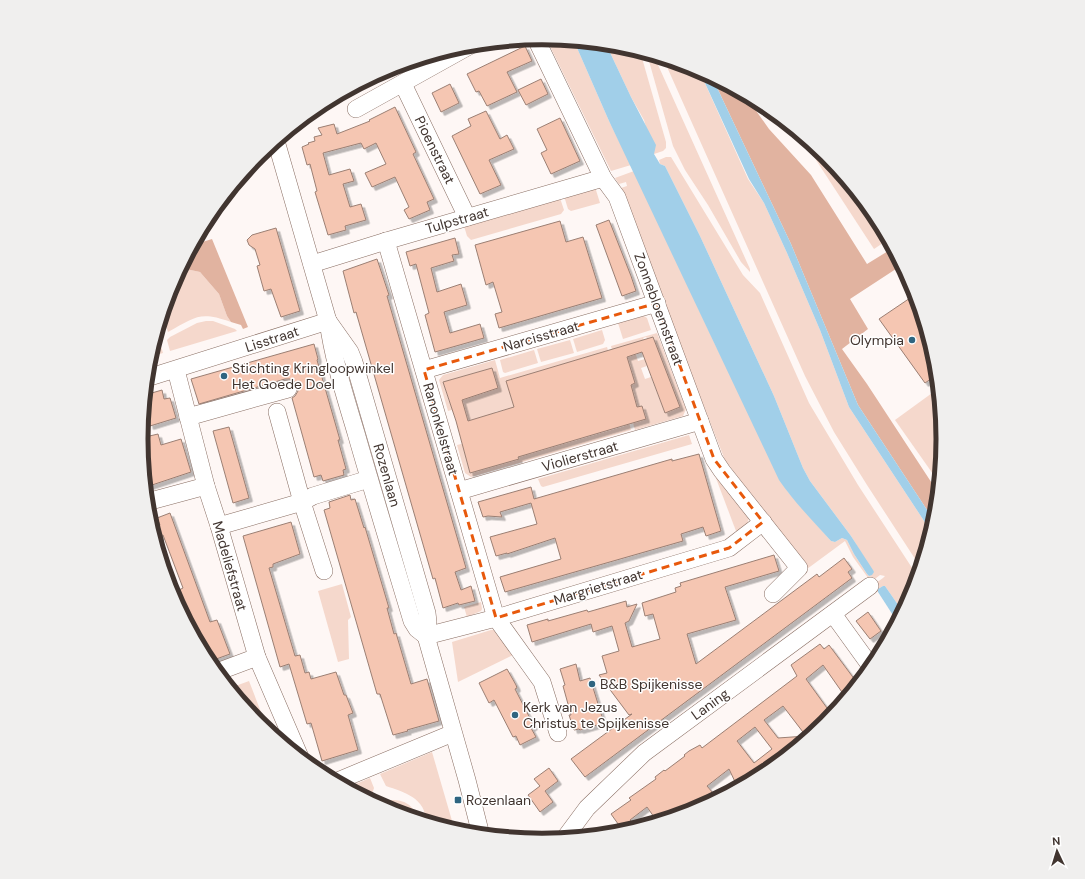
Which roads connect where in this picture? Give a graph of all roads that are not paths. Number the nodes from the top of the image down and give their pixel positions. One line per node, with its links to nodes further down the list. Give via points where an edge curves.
1 (539, 45): 6 (street, Zonnebloemstraat)
2 (453, 56): 3 (street)
3 (403, 84): 4 (street); 7 (street, Pioenstraat)
4 (356, 109)
5 (278, 147): 9 (street, Rozenlaan)
6 (603, 178): 7 (street, Tulpstraat); 10 (street, Zonnebloemstraat, via 617,197)
7 (467, 217): 8 (street, Tulpstraat)
8 (386, 241): 9 (street, Tulpstraat); 13 (street, Ranonkelstraat)
9 (312, 264): 11 (street, Rozenlaan)
10 (657, 303): 13 (street, Narcisstraat); 18 (street, Zonnebloemstraat)
11 (328, 321): 12 (street, Lisstraat); 19 (street, Rozenlaan, via 337,368); 31 (street, Rozenlaan, via 354,362 427,613)
12 (176, 370): 14 (street, Lisstraat); 17 (street, Madeliefstraat)
13 (424, 370): 21 (street, Ranonkelstraat)
14 (153, 376)
15 (288, 389): 17 (street)
16 (278, 412): 23 (street)
17 (188, 417): 20 (street, Madeliefstraat)
18 (700, 421): 21 (street, Violierstraat); 24 (street, Zonnebloemstraat, via 714,459)
19 (369, 479): 23 (street, via 313,496); 31 (street, Rozenlaan, via 412,621)
20 (206, 486): 22 (street); 25 (street, Madeliefstraat)
21 (459, 491): 30 (street, Ranonkelstraat)
22 (153, 500)
23 (302, 502): 25 (street); 26 (street)
24 (763, 522): 28 (street, Zonnebloemstraat, via 799,568); 30 (street, Margrietstraat, via 729,548)
25 (219, 526): 32 (street, Madeliefstraat)
26 (324, 571)
27 (870, 586): 29 (street, Laning)
28 (773, 594)
29 (833, 614): 33 (street); 40 (street, Laning, via 644,753 587,808)
30 (496, 618): 31 (street, Margrietstraat); 35 (street, Ranonkelstraat, via 542,682)
31 (426, 636): 36 (street, Rozenlaan)
32 (257, 657): 34 (street); 37 (street, Madeliefstraat)
33 (868, 663)
34 (222, 670)
35 (558, 733)
36 (453, 734): 38 (street); 39 (street, Rozenlaan)
37 (296, 747)
38 (342, 779)
39 (479, 829)
40 (568, 833)

